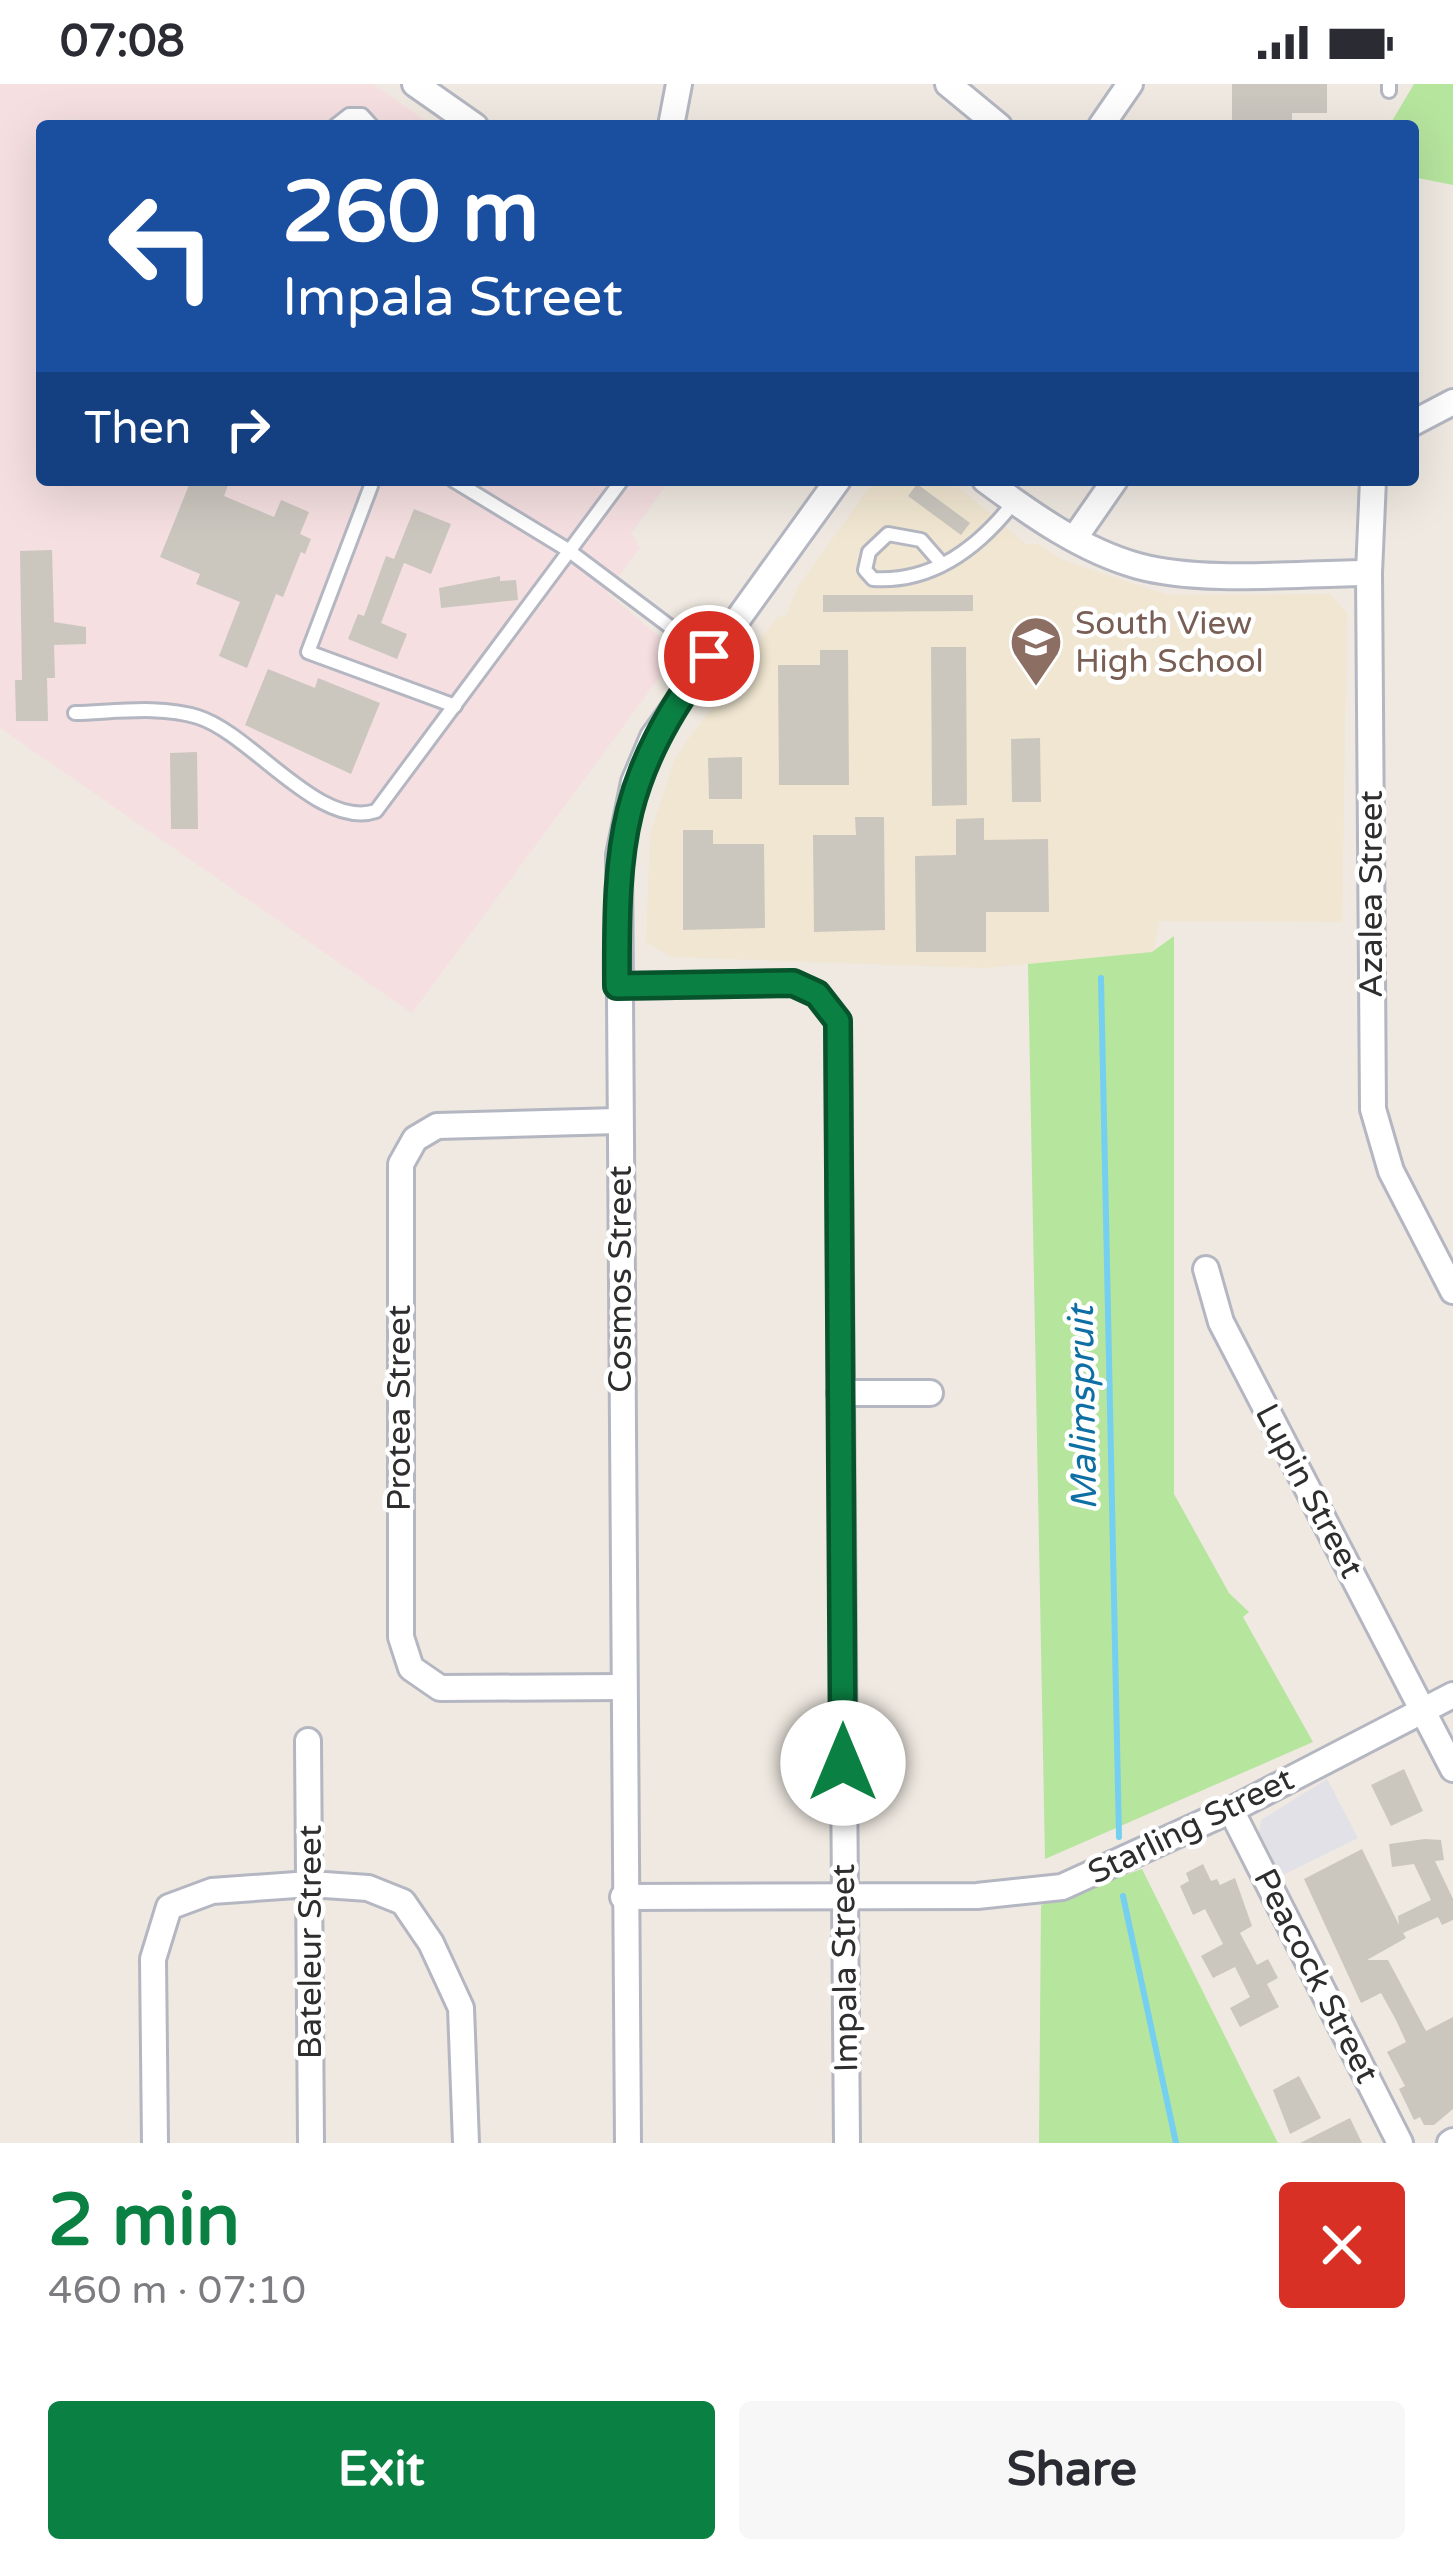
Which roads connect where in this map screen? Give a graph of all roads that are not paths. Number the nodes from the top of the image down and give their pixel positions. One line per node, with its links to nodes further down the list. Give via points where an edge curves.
1 (415, 84): 5 (street)
2 (679, 84): 6 (street)
3 (948, 84): 7 (street)
4 (1130, 84): 8 (street)
5 (466, 120)
6 (672, 120)
7 (992, 120)
8 (1105, 120)
9 (1453, 402): 10 (street)
10 (1419, 421)
11 (371, 486): 24 (lane, via 308,652)
12 (463, 486): 20 (lane)
13 (617, 486): 20 (lane)
14 (834, 486): 23 (street, Cosmos Street)
15 (993, 486): 18 (street)
16 (1111, 486): 19 (street)
17 (1373, 486): 22 (street, Azalea Street)
18 (1014, 502): 19 (street); 21 (lane, via 967,554)
19 (1074, 538): 22 (street, via 1159,570)
20 (568, 550): 23 (lane); 24 (lane)
21 (941, 562): 21 (lane, via 898,580 873,579 865,565 888,534 921,540)
22 (1369, 573): 28 (street, Azalea Street, via 1373,1109 1391,1171)
23 (709, 656): 26 (street, Cosmos Street, via 653,737 629,801 616,896)
24 (455, 706): 25 (lane, via 384,805 353,814 195,716)
25 (75, 713)
26 (617, 986): 27 (street, Cosmos Street); 31 (street, Impala Street, via 793,983 817,994 838,1021)
27 (619, 1121): 33 (street, Cosmos Street); 33 (street, Protea Street, via 437,1126 416,1139 401,1164 400,1615 411,1668 440,1688)
28 (1444, 1252): 30 (street, Azalea Street)
29 (1206, 1269): 35 (street, Lupin Street, via 1221,1322)
30 (1453, 1291)
31 (840, 1393): 32 (street); 41 (street, Impala Street)
32 (930, 1393)
33 (623, 1687): 40 (street, Cosmos Street)
34 (1453, 1695): 35 (street, Starling Street)
35 (1424, 1710): 37 (street, Lupin Street); 38 (street, Starling Street)
36 (308, 1741): 39 (street, Bateleur Street)
37 (1453, 1769)
38 (1232, 1810): 41 (street, Starling Street, via 1062,1887); 47 (street, Peacock Street)
39 (310, 1884): 42 (street, via 212,1891 181,1899 161,1920 153,1959); 43 (street, Bateleur Street); 44 (street, via 388,1892 424,1931 461,2008)
40 (623, 1897): 41 (street, Starling Street); 45 (street, Cosmos Street)
41 (844, 1897): 46 (street, Impala Street)
42 (155, 2143)
43 (311, 2143)
44 (466, 2143)
45 (628, 2143)
46 (847, 2143)
47 (1400, 2143)

